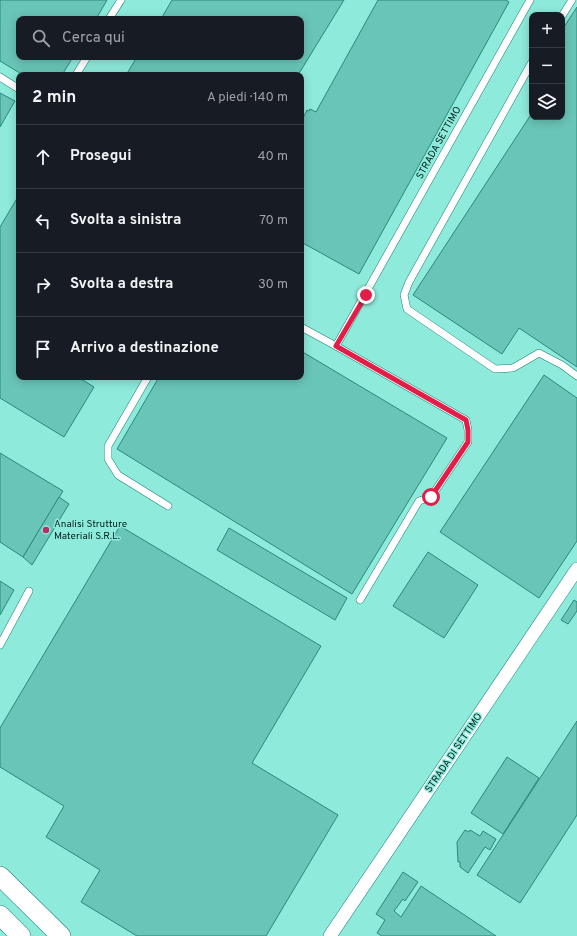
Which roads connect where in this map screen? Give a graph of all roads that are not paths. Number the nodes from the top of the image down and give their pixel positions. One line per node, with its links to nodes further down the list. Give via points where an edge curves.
1 (121, 0): 5 (lane)
2 (530, 0): 12 (lane, STRADA SETTIMO)
3 (572, 0): 4 (lane)
4 (564, 12)
5 (111, 16)
6 (84, 60): 8 (lane)
7 (529, 67): 13 (lane, via 404,295 407,309 495,369 513,368 539,353)
8 (78, 72)
9 (0, 77): 10 (lane)
10 (16, 87)
11 (304, 329): 12 (lane)
12 (336, 346): 18 (lane, via 466,420 468,430 468,442 431,497 419,501)
13 (577, 376)
14 (146, 380): 15 (lane, via 108,446 108,459 118,475)
15 (168, 506)
16 (577, 568): 24 (street, STRADA DI SETTIMO)
17 (29, 591): 19 (lane)
18 (360, 600)
19 (0, 645)
20 (0, 876): 23 (street)
21 (0, 915): 22 (street)
22 (21, 936)
23 (61, 936)
24 (330, 936)

